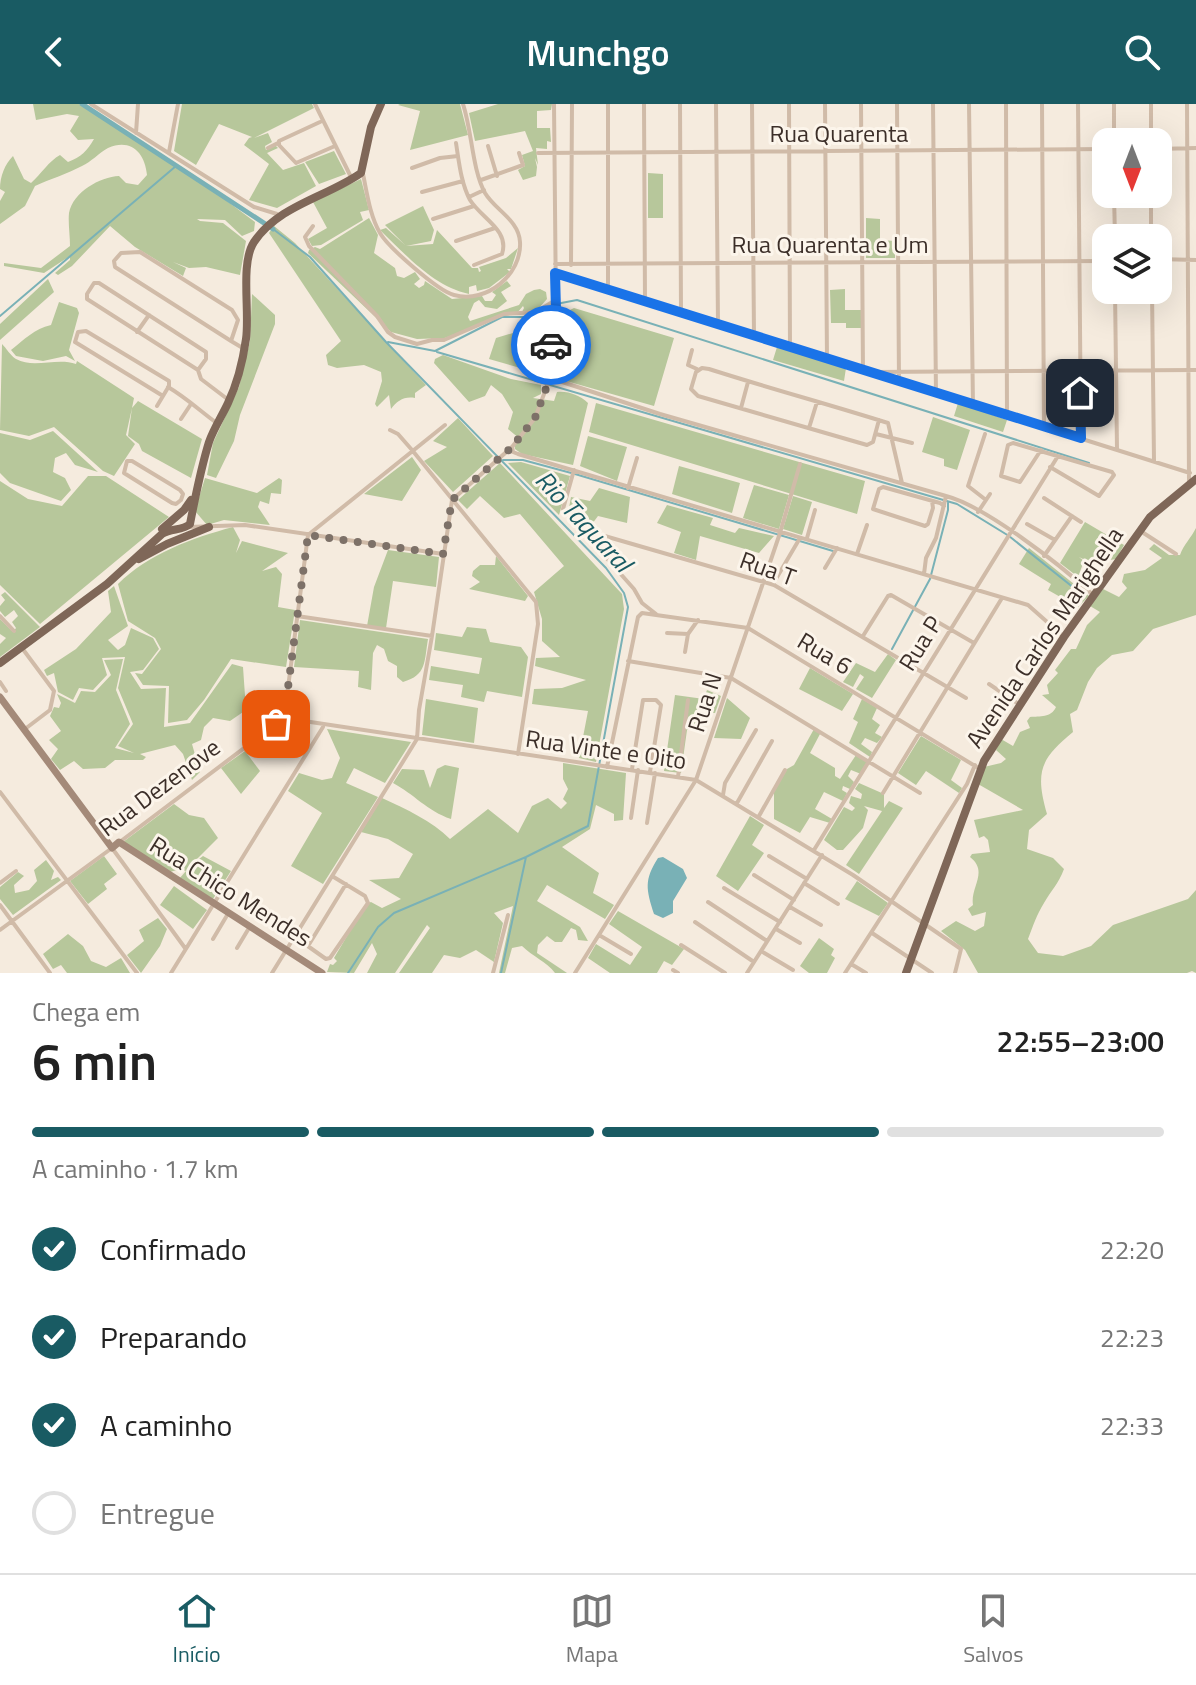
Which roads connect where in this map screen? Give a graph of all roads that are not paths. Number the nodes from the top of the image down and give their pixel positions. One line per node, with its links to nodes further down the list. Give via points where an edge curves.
1 (91, 104): 26 (street)
2 (138, 104): 30 (street)
3 (178, 104): 52 (street)
4 (315, 104): 33 (street)
5 (381, 104): 60 (main road)
6 (463, 104): 65 (street)
7 (554, 104): 58 (street)
8 (572, 104): 53 (street)
9 (608, 104): 54 (street)
10 (644, 104): 55 (street)
11 (680, 104): 44 (street)
12 (716, 104): 45 (street)
13 (752, 104): 46 (street)
14 (789, 104): 47 (street)
15 (825, 104): 48 (street)
16 (861, 104): 49 (street)
17 (897, 104): 50 (street)
18 (933, 104): 51 (street)
19 (969, 104): 42 (street)
20 (1006, 104): 43 (street)
21 (1042, 104): 38 (street)
22 (1078, 104): 39 (street)
23 (1114, 104): 28 (street)
24 (1151, 104): 29 (street)
25 (1187, 104): 36 (street)
26 (101, 106): 30 (street)
27 (320, 122): 31 (street)
28 (1114, 128)
29 (1151, 128)
30 (136, 133): 52 (street)
31 (278, 143): 33 (street, via 296,163); 35 (street)
32 (456, 143): 59 (street)
33 (335, 146): 62 (street)
34 (488, 146): 63 (street)
35 (268, 148)
36 (1187, 148): 37 (street); 41 (street); 77 (street)
37 (1196, 148)
38 (1043, 149): 39 (street, Rua Quarenta); 43 (street, Rua Quarenta); 76 (street)
39 (1078, 149): 40 (street, Rua Quarenta); 82 (street)
40 (1092, 149)
41 (1172, 149)
42 (969, 150): 43 (street, Rua Quarenta); 51 (street, Rua Quarenta); 80 (street)
43 (1006, 150): 81 (street)
44 (680, 151): 45 (street, Rua Quarenta); 55 (street, Rua Quarenta); 90 (street)
45 (717, 151): 46 (street, Rua Quarenta); 85 (street)
46 (753, 151): 47 (street, Rua Quarenta); 86 (street)
47 (789, 151): 48 (street, Rua Quarenta); 91 (street)
48 (826, 151): 49 (street, Rua Quarenta); 87 (street)
49 (861, 151): 50 (street, Rua Quarenta); 88 (street)
50 (897, 151): 51 (street, Rua Quarenta); 79 (street)
51 (933, 151): 89 (street)
52 (169, 152): 71 (street)
53 (572, 152): 54 (street, Rua Quarenta); 58 (street, Rua Quarenta); 95 (street)
54 (608, 152): 55 (street, Rua Quarenta); 93 (street)
55 (645, 152): 84 (street)
56 (519, 153): 63 (street, via 523,165)
57 (538, 153): 58 (street, Rua Quarenta)
58 (554, 153): 92 (street)
59 (458, 156): 61 (street); 64 (street)
60 (363, 167): 62 (main road); 66 (street, via 382,235 440,288 459,296 493,289 518,260 517,231); 71 (main road, via 358,176)
61 (412, 168)
62 (350, 175): 71 (main road, via 297,201)
63 (497, 176): 65 (street)
64 (463, 181): 67 (street); 68 (street)
65 (480, 181): 66 (street)
66 (484, 190): 68 (street)
67 (422, 192)
68 (469, 197): 69 (street)
69 (474, 206): 70 (street); 73 (street)
70 (433, 219)
71 (271, 222): 108 (main road, via 250,240 244,255); 175 (main road, via 249,253 245,348)
72 (313, 226): 101 (street, via 305,237 309,246 388,332 401,339 421,344 444,340 504,314 530,313 554,301)
73 (495, 228): 74 (street); 94 (street, via 502,254)
74 (456, 241)
75 (1172, 259): 77 (street)
76 (1044, 260): 81 (street, Rua Quarenta e Um); 82 (street, Rua Quarenta e Um); 116 (street)
77 (1189, 260): 78 (street); 115 (street)
78 (1196, 260)
79 (897, 261): 88 (street, Rua Quarenta e Um); 89 (street, Rua Quarenta e Um); 120 (street)
80 (970, 261): 81 (street, Rua Quarenta e Um); 89 (street, Rua Quarenta e Um); 123 (street)
81 (1006, 261): 122 (street)
82 (1079, 261): 83 (street, Rua Quarenta e Um); 117 (street)
83 (1092, 261)
84 (645, 262): 90 (street, Rua Quarenta e Um); 93 (street, Rua Quarenta e Um); 98 (street)
85 (717, 262): 86 (street, Rua Quarenta e Um); 90 (street, Rua Quarenta e Um); 104 (street)
86 (753, 262): 91 (street, Rua Quarenta e Um); 106 (street)
87 (826, 262): 88 (street, Rua Quarenta e Um); 91 (street, Rua Quarenta e Um); 111 (street)
88 (862, 262): 119 (street)
89 (933, 262): 121 (street)
90 (681, 263): 102 (street)
91 (790, 263): 109 (street)
92 (555, 264): 95 (street, Rua Quarenta e Um); 96 (street)
93 (609, 264): 95 (street, Rua Quarenta e Um); 97 (street)
94 (474, 265)
95 (571, 265)
96 (555, 273): 97 (street); 101 (street)
97 (608, 290): 98 (street)
98 (645, 302): 102 (street)
99 (1115, 304): 118 (street)
100 (1152, 304): 114 (street)
101 (556, 305): 124 (street)
102 (681, 313): 104 (street)
103 (149, 315): 105 (street); 105 (street, via 94,283 87,299); 113 (street, via 206,352)
104 (718, 325): 106 (street)
105 (137, 332): 113 (street)
106 (754, 336): 109 (street)
107 (231, 341): 107 (street, via 238,320 232,310 137,251 121,253 114,261 115,267); 108 (street)
108 (241, 347): 130 (main road)
109 (790, 348): 111 (street)
110 (692, 350): 112 (street, via 688,365)
111 (827, 360): 119 (street)
112 (698, 369): 125 (street); 135 (street, via 694,394)
113 (198, 370): 130 (street, via 201,379)
114 (1154, 370): 115 (street); 118 (street); 157 (street)
115 (1193, 370): 150 (street)
116 (1044, 371): 117 (street); 122 (street); 142 (street)
117 (1080, 371): 118 (street); 147 (street)
118 (1116, 371): 153 (street)
119 (864, 372): 120 (street); 126 (street)
120 (898, 372): 121 (street); 126 (street)
121 (936, 372): 123 (street); 128 (street)
122 (1007, 372): 123 (street); 136 (street)
123 (973, 373): 134 (street)
124 (550, 378): 149 (street, via 535,418); 162 (street)
125 (748, 382): 131 (street); 135 (street)
126 (899, 383): 128 (street)
127 (168, 387): 129 (street); 129 (street, via 169,381 86,331 77,334 75,342); 132 (street)
128 (936, 394): 134 (street)
129 (163, 396): 133 (street)
130 (226, 398): 139 (main road)
131 (817, 402): 138 (street); 141 (street)
132 (191, 404): 137 (street); 139 (street)
133 (157, 406)
134 (973, 406): 136 (street)
135 (741, 408): 141 (street)
136 (1007, 417): 142 (street)
137 (181, 419)
138 (879, 420): 144 (street); 146 (street, via 889,425)
139 (214, 421): 169 (main road, via 195,489)
140 (445, 425): 151 (street)
141 (809, 428): 144 (street, via 867,445)
142 (1044, 428): 147 (street)
143 (390, 430): 151 (street)
144 (876, 434): 146 (street)
145 (985, 434): 167 (street, via 968,486)
146 (892, 437): 148 (street); 162 (street)
147 (1081, 438): 153 (street)
148 (912, 443)
149 (512, 447): 160 (street, via 513,452); 166 (street)
150 (1193, 449): 161 (street)
151 (412, 450): 166 (street); 183 (street)
152 (1041, 450): 152 (street, via 1020,482 1001,476 1009,444); 154 (street)
153 (1117, 450): 157 (street)
154 (1050, 454): 155 (street); 159 (street)
155 (1058, 456): 159 (street, Rua P); 159 (street, via 1112,472 1112,480 1099,496)
156 (637, 458): 163 (street)
157 (1154, 461): 161 (street)
158 (800, 464): 182 (street, Rua N)
159 (1051, 465): 184 (street, Rua P)
160 (574, 472): 163 (street); 180 (street, via 563,508)
161 (1192, 479): 181 (main road, Avenida Carlos Marighella)
162 (902, 483): 170 (street)
163 (628, 488): 182 (street)
164 (990, 494): 167 (street)
165 (1044, 498): 174 (street)
166 (452, 500): 188 (street); 234 (street, via 537,607)
167 (986, 500): 173 (street)
168 (932, 501): 170 (street); 171 (street); 171 (street, via 881,488 873,507 925,526)
169 (185, 502): 169 (street, via 180,490 127,461 124,473 172,503); 175 (main road)
170 (944, 502): 171 (street); 173 (street); 194 (street, via 926,558)
171 (933, 508)
172 (815, 510): 185 (street)
173 (978, 512): 184 (street)
174 (1072, 516): 176 (street); 186 (street)
175 (184, 520): 179 (street); 179 (street); 193 (main road); 215 (main road)
176 (1081, 522)
177 (1027, 524): 186 (street)
178 (867, 525): 189 (street)
179 (206, 527): 183 (street, via 245,525); 193 (main road)
180 (584, 530): 195 (street, Rua T); 200 (street)
181 (1140, 531): 190 (street); 198 (main road, Avenida Carlos Marighella)
182 (780, 533): 185 (street); 195 (street, Rua N)
183 (308, 535): 188 (street); 202 (street)
184 (1008, 535): 191 (street); 197 (street, Rua P)
185 (801, 539): 187 (street); 196 (street)
186 (1055, 540): 191 (street)
187 (837, 548): 189 (street); 192 (street)
188 (443, 554): 209 (street)
189 (857, 554): 194 (street)
190 (1176, 554)
191 (1044, 556): 198 (street)
192 (825, 568)
193 (122, 570): 213 (main road)
194 (929, 575): 197 (street)
195 (763, 583): 196 (street, Rua T); 204 (street, Rua N)
196 (773, 584): 210 (street, Rua T)
197 (975, 589): 199 (street); 205 (street, Rua P)
198 (1094, 596): 211 (main road, Avenida Carlos Marighella)
199 (1002, 598): 211 (street, via 1034,608); 212 (street)
200 (656, 615): 203 (street, Rua 6); 216 (street, Rua 6, via 638,617)
201 (0, 616): 206 (street)
202 (297, 616): 209 (street); 227 (street)
203 (698, 620): 204 (street, Rua 6); 208 (street)
204 (748, 628): 218 (street, Rua N); 226 (street, Rua 6)
205 (950, 628): 210 (street, via 889,595); 212 (street); 217 (street, Rua P)
206 (14, 631)
207 (667, 633): 208 (street)
208 (688, 634): 214 (street)
209 (432, 636): 232 (street)
210 (863, 636): 217 (street, Rua T)
211 (1064, 637): 225 (main road, Avenida Carlos Marighella)
212 (974, 643): 221 (street)
213 (22, 648): 215 (main road); 229 (street, via 54,691 50,710)
214 (685, 652)
215 (0, 661)
216 (628, 661): 218 (street); 236 (street)
217 (923, 673): 221 (street, Rua T); 226 (street, Rua P)
218 (731, 678): 235 (street); 243 (street, Rua N)
219 (0, 682): 222 (street)
220 (989, 684): 225 (street)
221 (947, 688): 223 (street, Rua T); 231 (street)
222 (3, 694): 229 (main road)
223 (966, 698)
224 (688, 700): 242 (street)
225 (1020, 705): 237 (main road, Avenida Carlos Marighella)
226 (897, 717): 231 (street, Rua 6); 235 (street, Rua P)
227 (284, 718): 228 (street, Rua Vinte e Oito); 252 (street, Rua Dezenove)
228 (324, 726): 232 (street, Rua Vinte e Oito); 267 (street)
229 (25, 729): 252 (main road)
230 (756, 730): 247 (street)
231 (921, 731): 237 (street, Rua 6); 241 (street)
232 (417, 739): 234 (street, Rua Vinte e Oito); 258 (street)
233 (772, 741): 248 (street)
234 (518, 754): 236 (street, Rua Vinte e Oito)
235 (870, 761): 241 (street); 253 (street, Rua P)
236 (607, 767): 238 (street, Rua Vinte e Oito)
237 (977, 767): 265 (street); 276 (main road, Avenida Carlos Marighella)
238 (635, 770): 240 (street, Rua Vinte e Oito); 240 (street, via 643,700 656,700 661,705); 250 (street)
239 (785, 770): 249 (street)
240 (653, 772): 242 (street, Rua Vinte e Oito); 251 (street)
241 (894, 776): 245 (street); 246 (street)
242 (678, 777): 243 (street, Rua Vinte e Oito)
243 (696, 780): 247 (street, Rua Vinte e Oito); 282 (street, Rua N)
244 (0, 792): 259 (street)
245 (883, 793)
246 (920, 793)
247 (720, 794): 248 (street, Rua Vinte e Oito)
248 (737, 803): 249 (street, Rua Vinte e Oito)
249 (758, 816): 253 (street, Rua Vinte e Oito)
250 (631, 818)
251 (647, 823)
252 (115, 845): 259 (street, Rua Dezenove); 267 (main road, Rua Chico Mendes); 289 (street)
253 (814, 850): 254 (street, Rua Vinte e Oito)
254 (822, 855): 260 (street); 265 (street, Rua Vinte e Oito)
255 (769, 856): 260 (street)
256 (16, 871): 261 (street)
257 (754, 875): 264 (street)
258 (332, 876): 262 (street); 283 (street)
259 (66, 881): 273 (street, Rua Dezenove); 299 (street)
260 (806, 881): 264 (street); 268 (street)
261 (0, 883)
262 (346, 884): 288 (street); 288 (street, via 368,903 330,958)
263 (724, 888): 275 (street)
264 (794, 900): 270 (street)
265 (892, 901): 276 (street, Rua Vinte e Oito); 281 (street)
266 (708, 902): 285 (street)
267 (214, 903): 271 (main road, Rua Chico Mendes); 289 (street)
268 (838, 904)
269 (0, 905): 273 (street)
270 (790, 907): 275 (street); 277 (street)
271 (229, 912): 278 (main road, Rua Chico Mendes); 284 (street)
272 (508, 915): 303 (street)
273 (12, 921): 280 (street, Rua Dezenove); 298 (street)
274 (695, 922): 295 (street)
275 (780, 922): 279 (street)
276 (924, 923): 294 (main road, Avenida Carlos Marighella); 311 (street, Rua Vinte e Oito, via 961,949)
277 (821, 925)
278 (250, 926): 290 (street); 291 (main road, Rua Chico Mendes)
279 (776, 929): 285 (street); 286 (street)
280 (0, 930)
281 (872, 933): 294 (street); 296 (street)
282 (599, 934): 293 (street); 304 (street, Rua N)
283 (295, 937): 288 (street); 291 (street)
284 (213, 939)
285 (767, 941): 292 (street)
286 (800, 943)
287 (681, 945): 305 (street)
288 (308, 946)
289 (185, 948): 300 (street)
290 (237, 948)
291 (287, 948): 301 (street); 302 (main road, Rua Chico Mendes)
292 (761, 951): 295 (street); 297 (street)
293 (631, 954)
294 (911, 959): 309 (main road, Avenida Carlos Marighella); 310 (street)
295 (754, 962): 306 (street)
296 (851, 964): 307 (street); 308 (street)
297 (793, 970)
298 (50, 973)
299 (137, 973)
300 (171, 973)
301 (272, 973)
302 (322, 973)
303 (493, 973)
304 (575, 973)
305 (725, 973)
306 (747, 973)
307 (845, 973)
308 (866, 973)
309 (906, 973)
310 (932, 973)
311 (955, 973)

